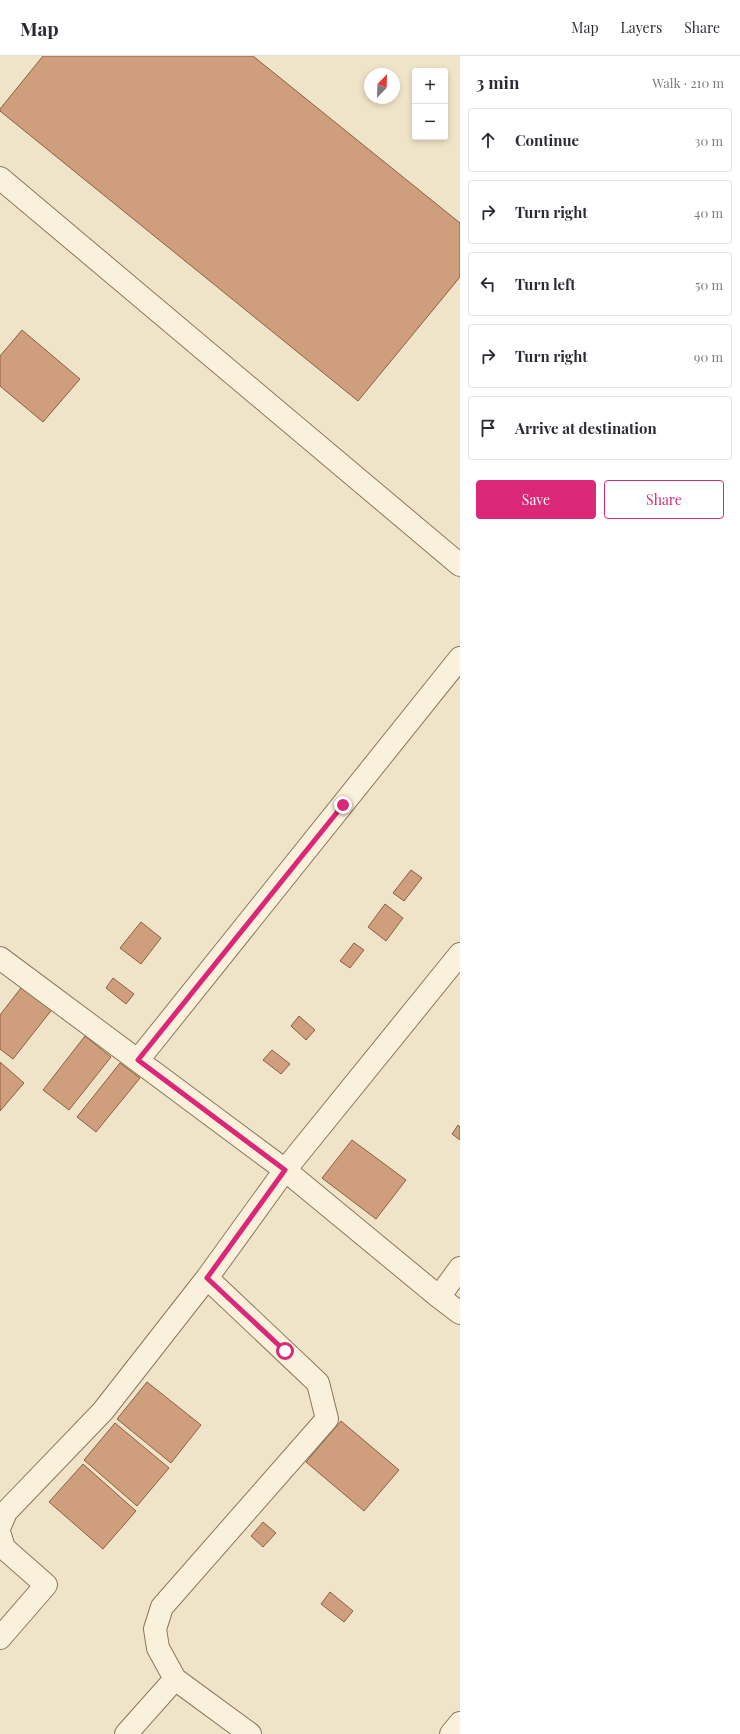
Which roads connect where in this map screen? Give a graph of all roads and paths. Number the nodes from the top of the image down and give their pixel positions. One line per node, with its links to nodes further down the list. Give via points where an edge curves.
1 (0, 178): 2 (street)
2 (460, 565)
3 (460, 658): 6 (street)
4 (460, 954): 7 (street)
5 (0, 958): 6 (street)
6 (138, 1060): 7 (street)
7 (285, 1170): 9 (street); 10 (street)
8 (460, 1268): 10 (street)
9 (207, 1278): 12 (street, via 103,1411 6,1512); 15 (street, via 318,1382 327,1419 162,1607 155,1629 158,1648)
10 (439, 1297): 11 (street)
11 (460, 1313)
12 (0, 1526)
13 (0, 1535): 14 (street, via 4,1548 46,1585)
14 (0, 1638)
15 (175, 1679): 17 (street); 18 (street)
16 (460, 1723): 19 (street)
17 (126, 1734)
18 (250, 1734)
19 (451, 1734)

